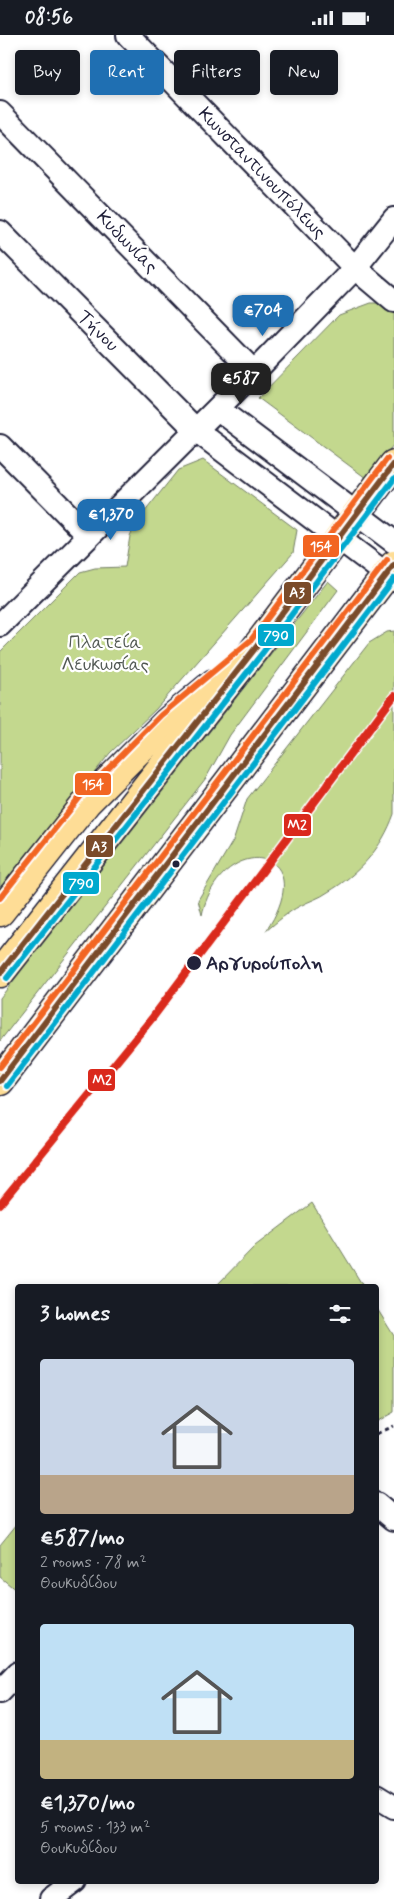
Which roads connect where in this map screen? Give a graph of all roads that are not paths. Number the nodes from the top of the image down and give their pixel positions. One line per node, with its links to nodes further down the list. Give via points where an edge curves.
1 (128, 35): 5 (street, Κωνσταντινουπόλεως)
2 (0, 113): 7 (street, Κυδωνίας)
3 (394, 219): 5 (street)
4 (0, 232): 9 (street, Τήνου)
5 (355, 268): 6 (street, Κωνσταντινουπόλεως); 7 (street)
6 (394, 301)
7 (254, 372): 8 (street)
8 (218, 409): 9 (street); 12 (street)
9 (197, 431): 13 (street); 14 (street, Τήνου)
10 (0, 446): 13 (street)
11 (394, 464): 12 (main road)
12 (356, 514): 14 (main road); 15 (street)
13 (89, 536): 17 (street)
14 (338, 539): 16 (street, Τήνου); 18 (main road)
15 (394, 542)
16 (392, 573): 21 (main road)
17 (0, 625)
18 (257, 646): 19 (main road, via 167,722 88,802); 20 (main road)
19 (0, 912)
20 (0, 973)
21 (0, 1081)
22 (379, 1506): 23 (street)
23 (394, 1519)
24 (379, 1798): 25 (street)
25 (394, 1807)
26 (71, 1884): 27 (street)
27 (51, 1899)

